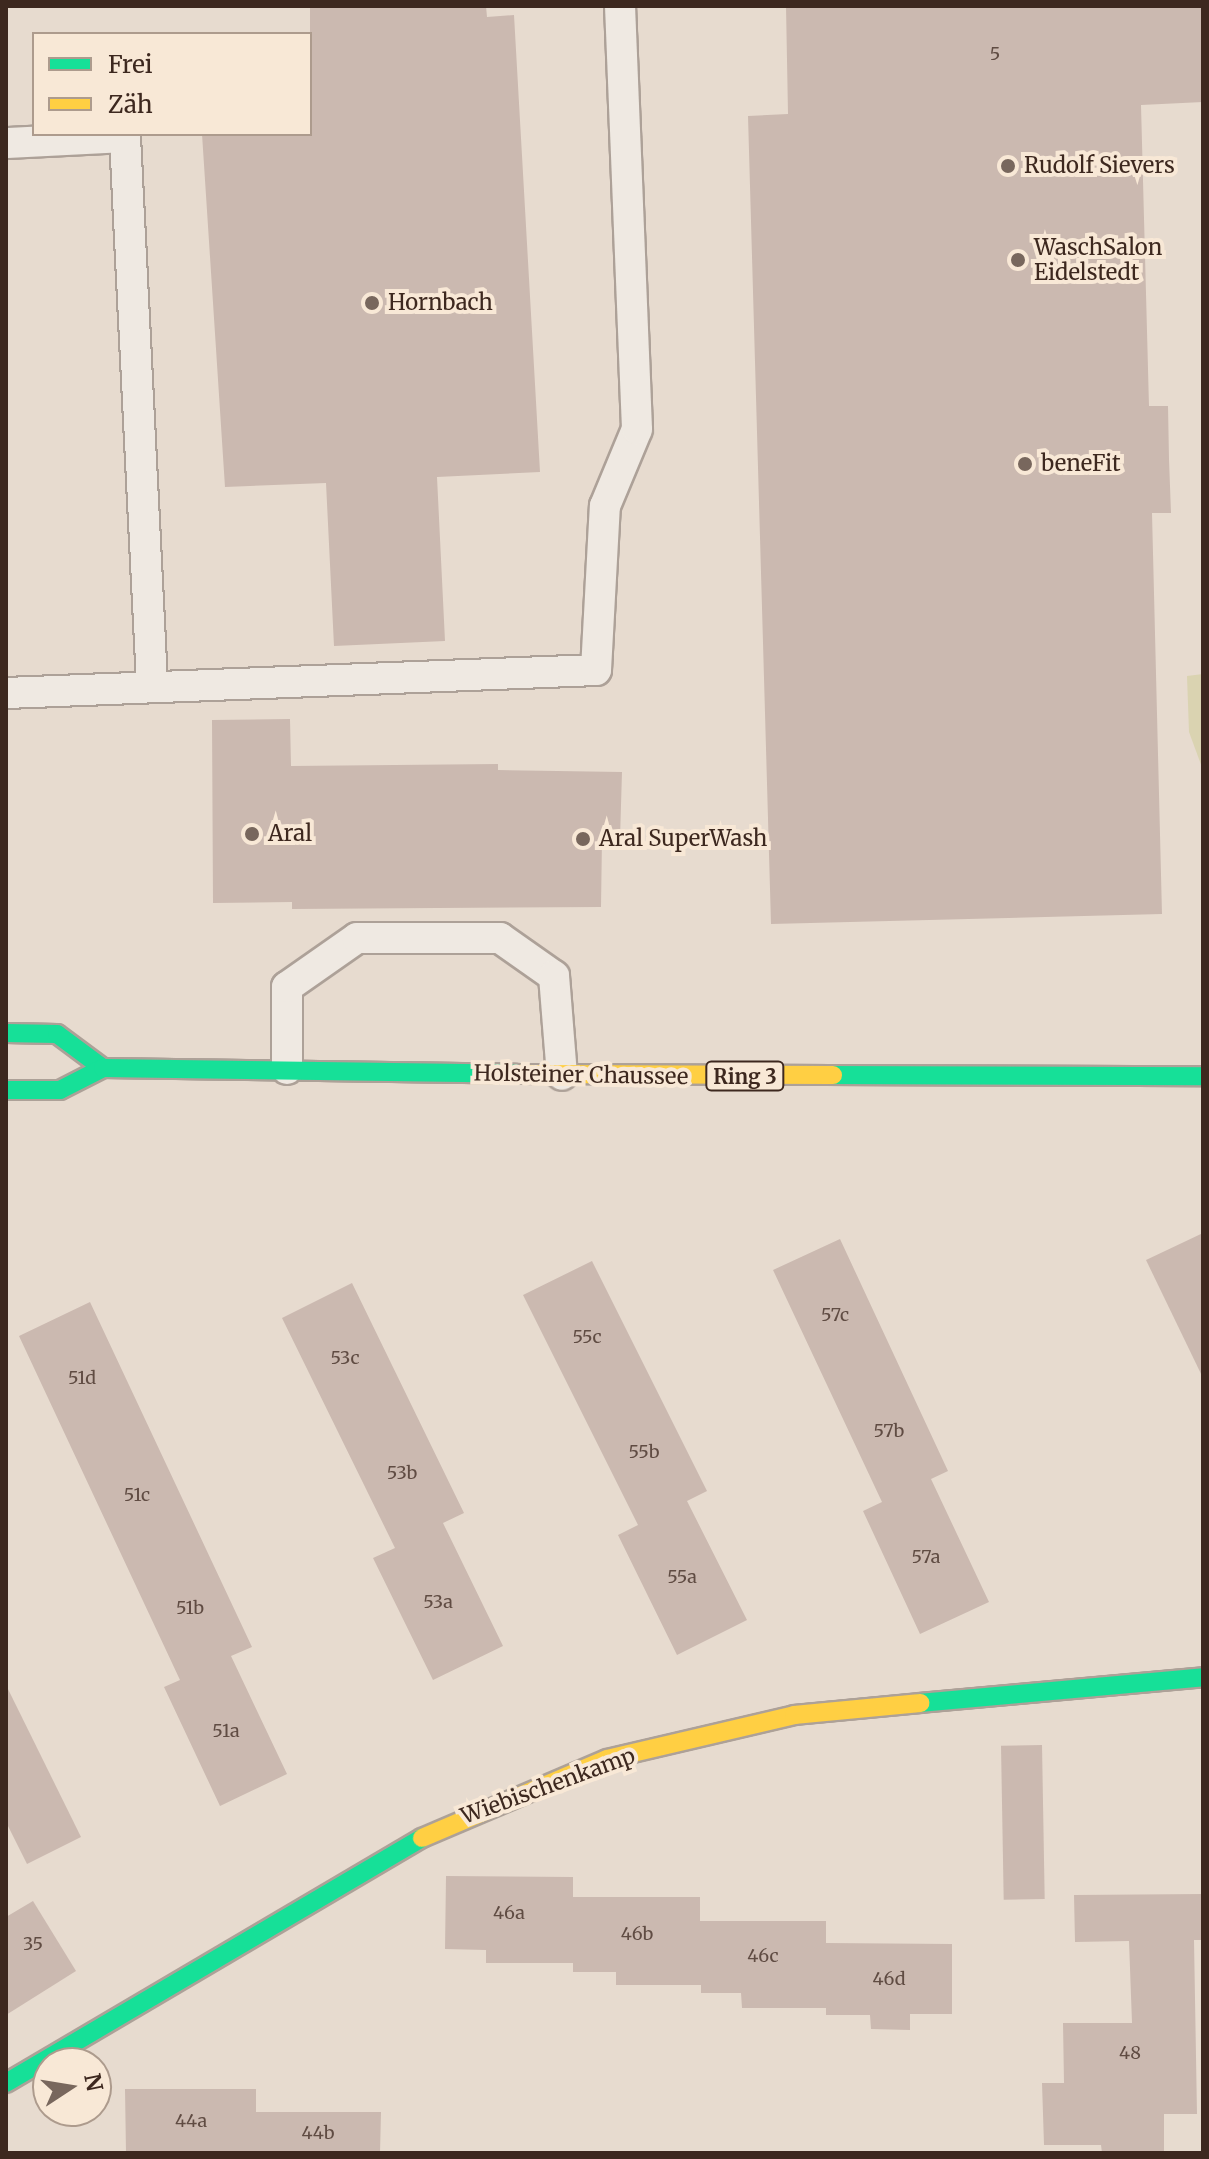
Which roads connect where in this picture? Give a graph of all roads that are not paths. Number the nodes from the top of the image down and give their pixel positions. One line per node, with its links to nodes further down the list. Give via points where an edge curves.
1 (620, 6): 3 (lane, via 637,429 605,506 596,670)
2 (6, 143): 3 (lane, via 125,137)
3 (152, 684): 4 (lane)
4 (6, 693)
5 (6, 1033): 6 (main road, via 57,1034)
6 (103, 1068): 7 (main road, Holsteiner Chaussee / Ring 3); 10 (main road, Holsteiner Chaussee / Ring 3, via 60,1090)
7 (287, 1069): 8 (main road, Holsteiner Chaussee / Ring 3); 8 (lane, via 287,987 357,938 500,938 554,976)
8 (562, 1075): 9 (main road, Holsteiner Chaussee / Ring 3)
9 (1203, 1076)
10 (6, 1090)
11 (1203, 1677): 12 (main road, Wiebischenkamp, via 794,1715 607,1759 442,1826)
12 (6, 2083)

